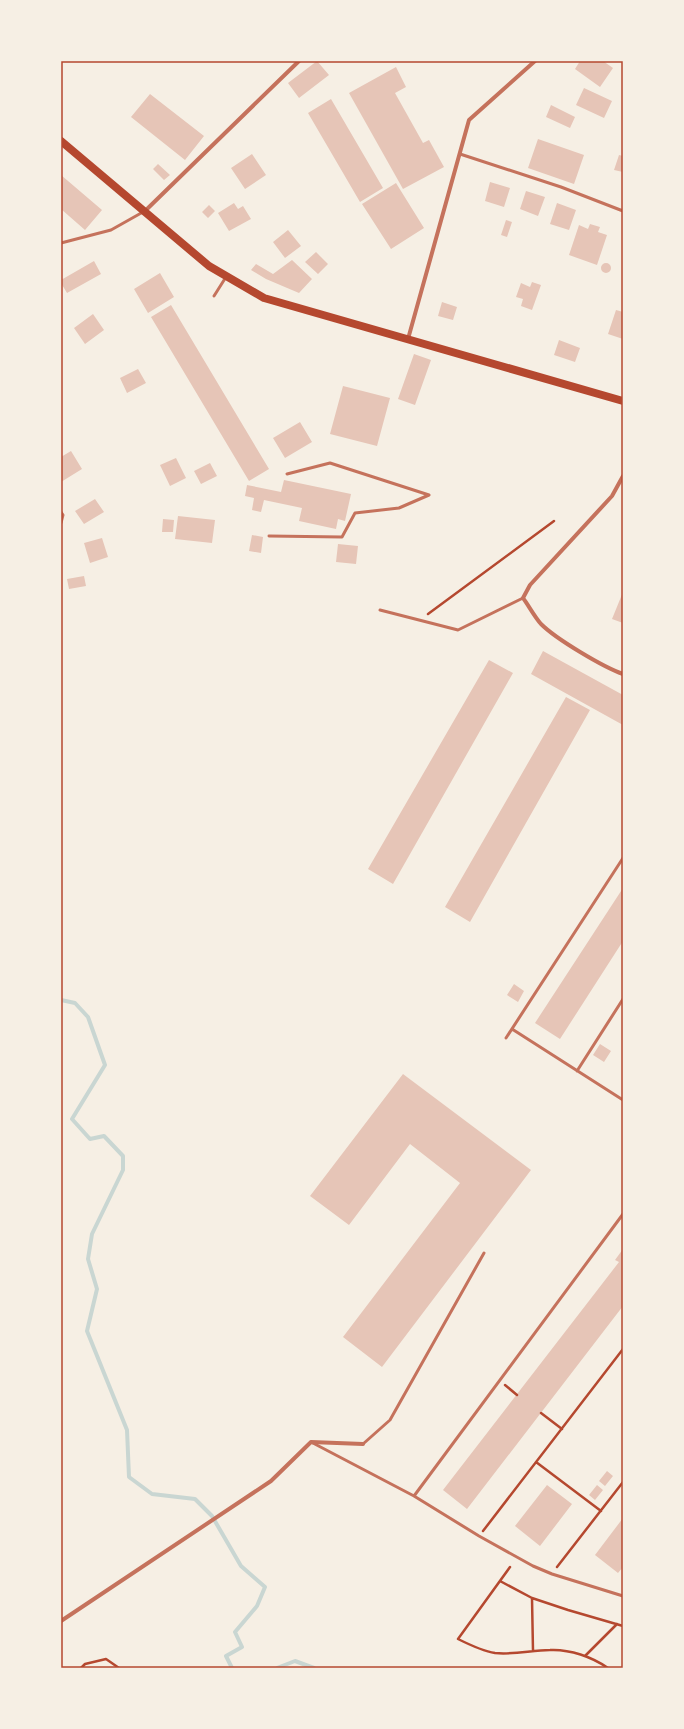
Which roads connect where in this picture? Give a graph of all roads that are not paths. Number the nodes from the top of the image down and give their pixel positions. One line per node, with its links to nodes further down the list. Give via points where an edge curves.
1 (299, 61): 5 (street)
2 (535, 61): 4 (street, via 469,120)
3 (61, 141): 5 (main road)
4 (460, 154): 6 (lane, via 561,187); 10 (street)
5 (145, 211): 7 (lane, via 111,230); 8 (main road, via 209,266)
6 (623, 211)
7 (61, 243)
8 (226, 276): 9 (lane); 10 (main road, via 264,298)
9 (214, 296)
10 (407, 339): 11 (main road)
11 (623, 401)
12 (287, 474): 16 (lane, via 330,463 429,496 399,508 356,513 342,537)
13 (623, 476): 17 (street, via 612,496 530,585)
14 (61, 512): 15 (lane)
15 (61, 523)
16 (269, 536)
17 (523, 598): 18 (lane, via 458,630); 19 (street, via 542,624 605,667)
18 (380, 610)
19 (623, 674)
20 (623, 858): 22 (lane)
21 (623, 999): 24 (lane)
22 (512, 1029): 23 (lane); 24 (lane)
23 (506, 1038)
24 (576, 1071): 25 (lane)
25 (623, 1100)
26 (623, 1214): 30 (lane)
27 (484, 1253): 29 (lane, via 390,1420)
28 (311, 1442): 29 (street); 30 (lane); 32 (street, via 271,1481)
29 (363, 1444)
30 (414, 1496): 31 (lane, via 479,1536 552,1574)
31 (623, 1596)
32 (61, 1621)

